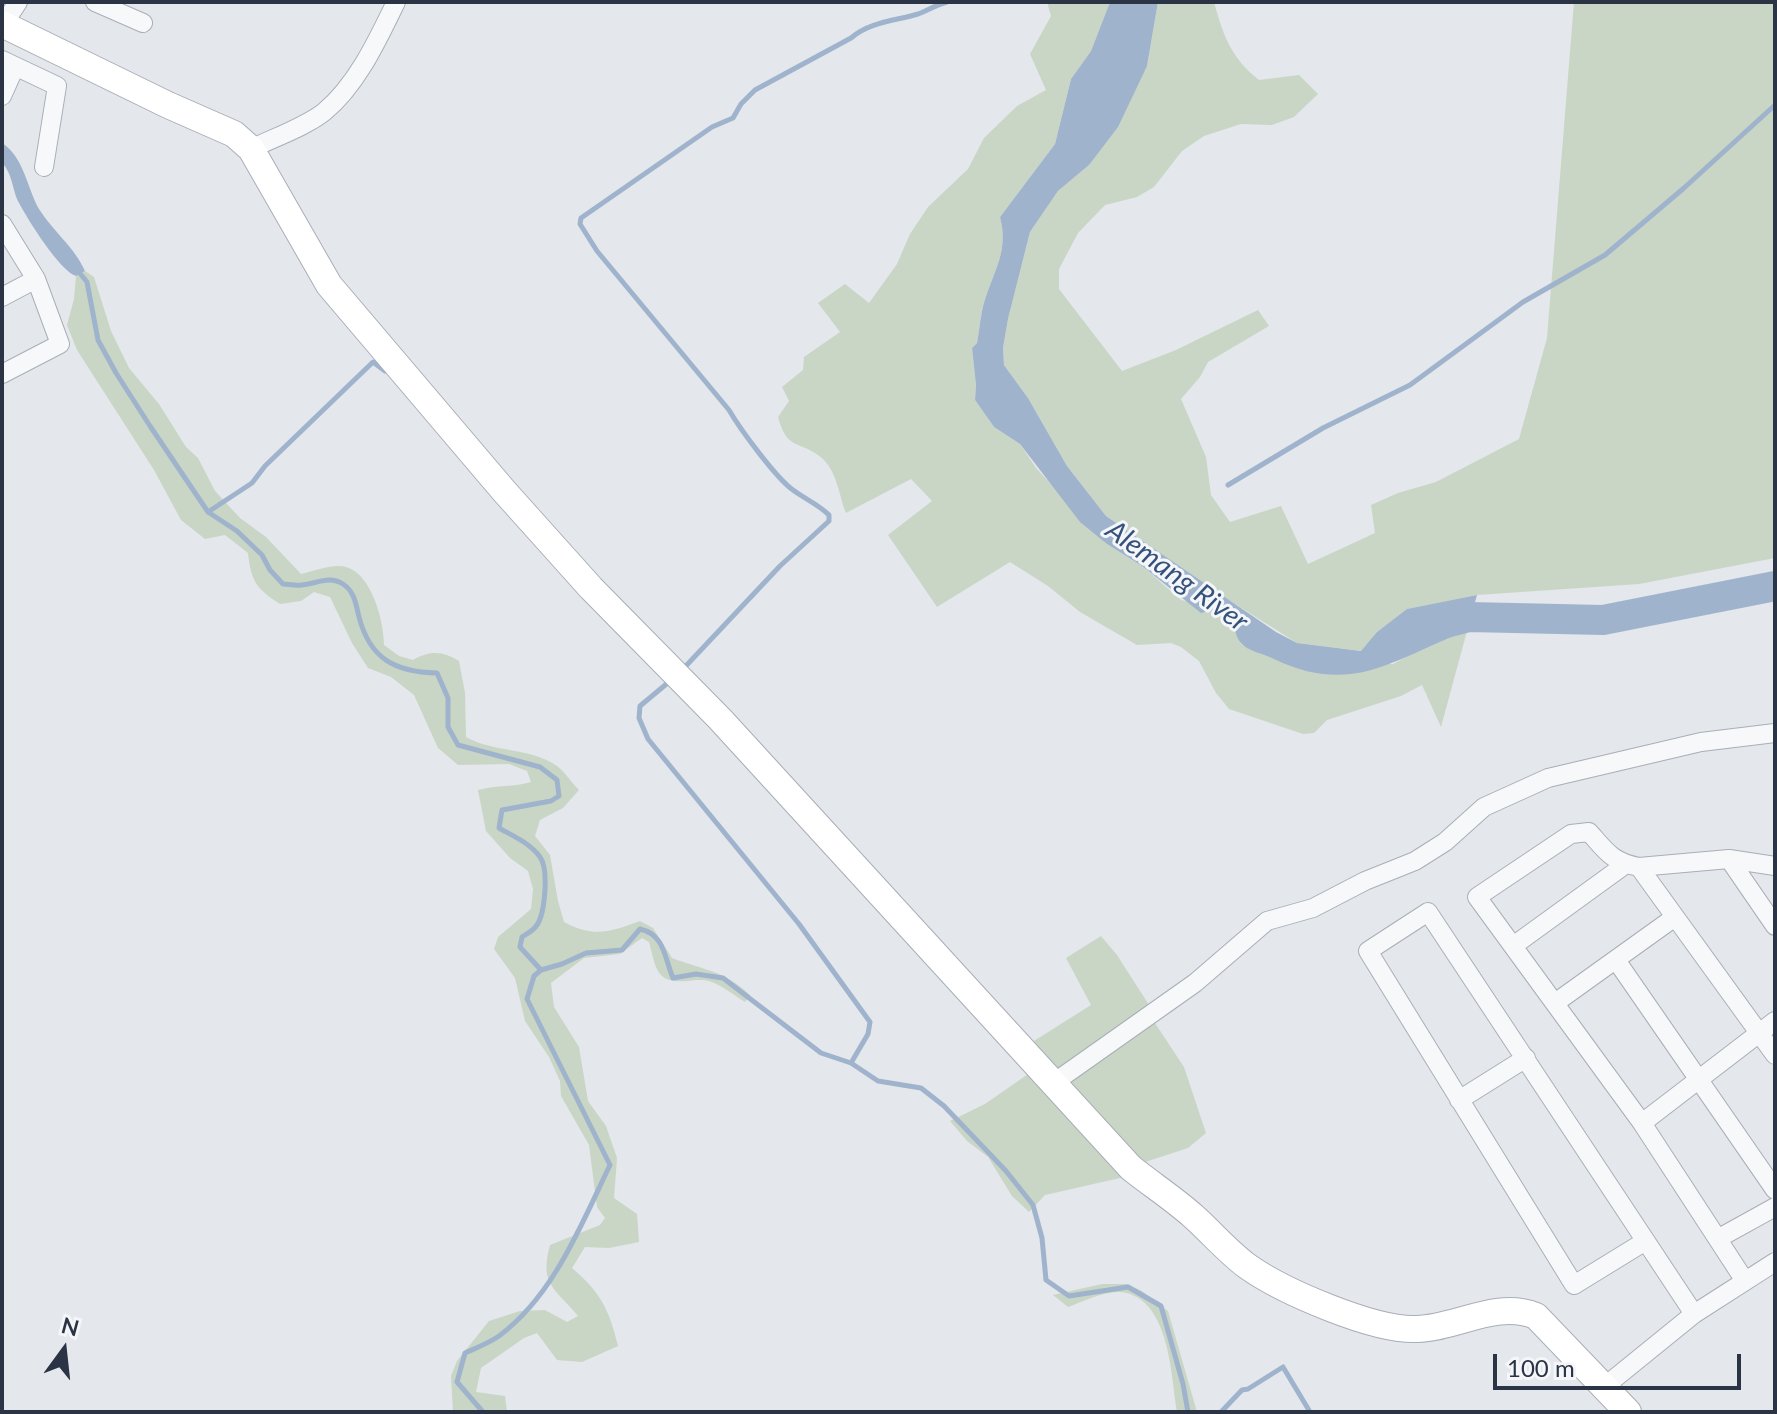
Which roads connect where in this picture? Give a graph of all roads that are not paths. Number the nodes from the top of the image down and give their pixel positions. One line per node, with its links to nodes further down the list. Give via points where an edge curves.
1 (18, 2): 5 (street)
2 (95, 2): 4 (street)
3 (396, 2): 8 (street, via 345,90 323,113)
4 (143, 23)
5 (3, 24): 8 (street, via 234,134)
6 (9, 64): 7 (street); 9 (street, via 57,86)
7 (2, 96)
8 (251, 149): 28 (street, via 329,285 504,491)
9 (44, 167)
10 (2, 224): 11 (street)
11 (36, 279): 12 (street); 13 (street, via 60,344)
12 (2, 297)
13 (2, 374)
14 (1775, 733): 28 (street, via 1701,742 1548,778 1495,801 1415,861 1313,908 1267,921 1195,983)
15 (1729, 859): 16 (street); 17 (street); 19 (street)
16 (1632, 866): 18 (street); 20 (street); 20 (street, via 1613,859 1589,832 1580,831 1477,897)
17 (1775, 866)
18 (1675, 917): 21 (street); 24 (street)
19 (1775, 926)
20 (1513, 946): 22 (street)
21 (1616, 960): 22 (street); 27 (street)
22 (1555, 1003): 30 (street)
23 (1775, 1021): 24 (street)
24 (1760, 1032): 25 (street); 27 (street)
25 (1775, 1055)
26 (1526, 1058): 29 (street); 29 (street, via 1428,912 1368,951); 34 (street)
27 (1698, 1077): 30 (street); 31 (street)
28 (1052, 1084): 38 (street, via 1131,1168 1247,1266 1336,1311 1416,1329 1524,1311 1536,1316)
29 (1459, 1100): 34 (street, via 1574,1285)
30 (1642, 1123): 33 (street)
31 (1775, 1190)
32 (1775, 1207): 33 (street)
33 (1719, 1238): 36 (street)
34 (1644, 1242): 37 (street)
35 (1775, 1262): 36 (street)
36 (1745, 1281): 37 (street)
37 (1694, 1314): 38 (street)
38 (1604, 1387): 39 (street)
39 (1628, 1412)

